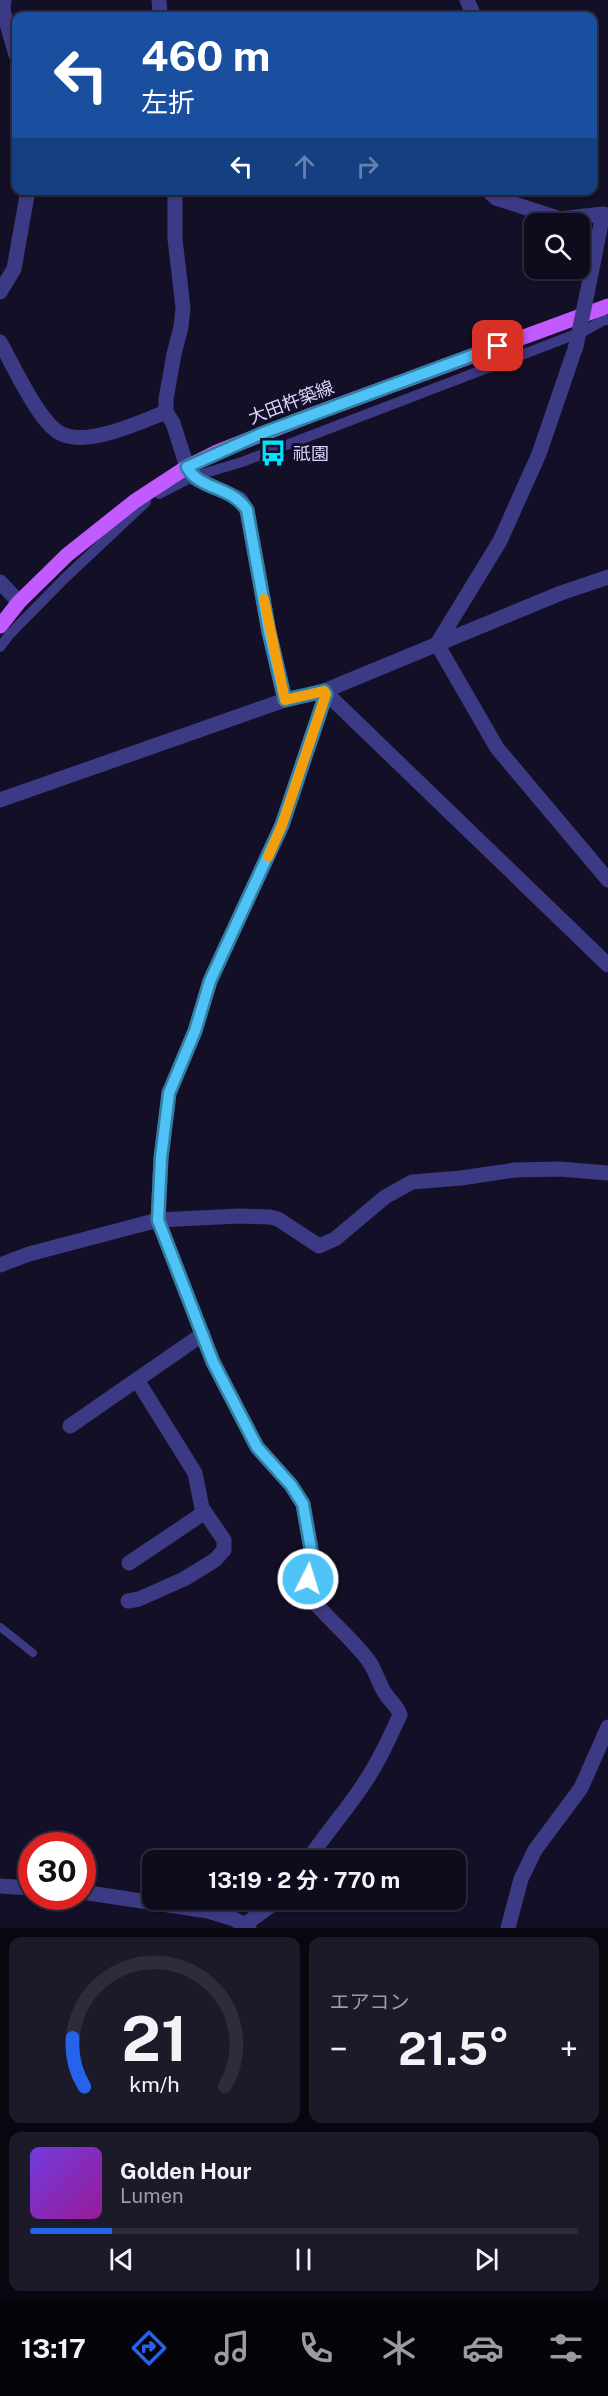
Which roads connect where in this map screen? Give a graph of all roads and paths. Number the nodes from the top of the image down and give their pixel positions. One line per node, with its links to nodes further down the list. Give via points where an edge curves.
1 (4, 0): 2 (street)
2 (12, 41)
3 (27, 195): 7 (street, via 14,269)
4 (175, 195): 11 (street, via 175,239 183,308)
5 (493, 195): 6 (street, via 560,219)
6 (605, 215): 17 (street, bridge, via 576,346 539,454 500,541)
7 (0, 292)
8 (608, 306): 12 (main road, 大田杵築線, via 263,433)
9 (608, 320): 12 (street, via 242,462)
10 (0, 342): 11 (street, via 43,417 59,433 99,436)
11 (165, 412): 12 (street, via 173,423)
12 (189, 472): 15 (main road, 大田杵築線, via 135,501 67,555); 18 (street, via 139,507); 20 (street, via 240,499 247,510)
13 (608, 577): 17 (street)
14 (0, 582): 15 (street)
15 (19, 602): 16 (main road, 大田杵築線)
16 (0, 626)
17 (437, 644): 19 (street); 22 (street, via 497,748)
18 (0, 647)
19 (325, 692): 20 (street); 23 (street); 25 (street, via 282,825 210,981 195,1031 169,1093)
20 (285, 700): 21 (street)
21 (0, 800)
22 (608, 880)
23 (608, 965)
24 (608, 1173): 25 (street, via 515,1170 412,1182 385,1197 335,1239 319,1246 270,1217)
25 (158, 1220): 26 (street); 27 (street)
26 (0, 1265)
27 (203, 1334): 28 (street); 36 (street, via 213,1362 257,1447 303,1504 312,1555 306,1592 371,1664 400,1715 363,1786)
28 (137, 1380): 29 (street); 30 (street, via 195,1473)
29 (70, 1426)
30 (205, 1512): 31 (street); 32 (street, via 224,1540 224,1550 184,1579)
31 (129, 1563)
32 (129, 1600)
33 (0, 1627): 34 (lane)
34 (33, 1653)
35 (606, 1737): 42 (street, via 581,1788 535,1850 521,1879)
36 (314, 1850)
37 (0, 1886): 38 (street)
38 (18, 1887)
39 (96, 1894): 41 (street, via 208,1911)
40 (267, 1910): 41 (street)
41 (246, 1927)
42 (508, 1928)

